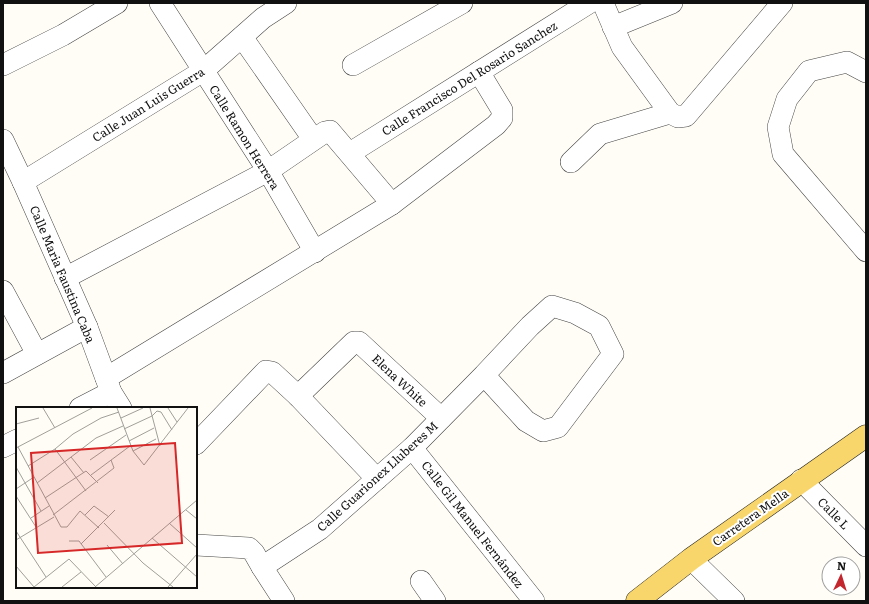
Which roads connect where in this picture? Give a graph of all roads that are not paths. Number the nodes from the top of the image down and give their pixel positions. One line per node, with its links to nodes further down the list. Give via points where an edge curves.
1 (116, 3): 11 (street, via 63,35)
2 (160, 3): 13 (street, Calle Ramon Herrera)
3 (286, 3): 10 (street, Calle Juan Luis Guerra, via 263,18)
4 (462, 3): 12 (street)
5 (589, 3): 14 (street, Calle Francisco Del Rosario Sanchez)
6 (603, 3): 9 (street)
7 (672, 3): 9 (street)
8 (779, 5): 16 (street, via 686,116)
9 (613, 27): 16 (street, via 622,47)
10 (242, 37): 13 (street, Calle Juan Luis Guerra); 17 (street)
11 (3, 65)
12 (353, 65)
13 (203, 71): 21 (street, Calle Ramon Herrera); 22 (street, Calle Juan Luis Guerra)
14 (479, 72): 19 (street, Calle Francisco Del Rosario Sanchez); 23 (street, via 502,110 502,118)
15 (866, 72): 24 (street, via 847,62 809,71 787,99 778,127 784,154)
16 (674, 115): 20 (street, via 600,134)
17 (313, 139): 19 (street, via 330,131); 21 (street)
18 (4, 145): 22 (street, Calle Maria Faustina Caba)
19 (350, 153): 23 (street)
20 (571, 162)
21 (268, 171): 25 (street, Calle Ramon Herrera); 26 (street)
22 (24, 182): 26 (street, Calle Maria Faustina Caba)
23 (392, 204): 25 (street)
24 (866, 251)
25 (315, 252): 32 (street)
26 (65, 278): 28 (street, Calle Maria Faustina Caba)
27 (3, 291): 29 (street)
28 (87, 327): 29 (street); 32 (street, Calle Maria Faustina Caba)
29 (37, 354): 30 (street)
30 (3, 373)
31 (484, 376): 31 (street, Calle Guarionex Lluberes M, via 526,421 543,431 558,427 613,354 599,326 575,313 552,306); 35 (street, Calle Guarionex Lluberes M)
32 (113, 392): 34 (street)
33 (298, 396): 35 (street, Elena White, via 354,342 359,342); 38 (street, via 272,372 266,371); 41 (street)
34 (82, 407)
35 (441, 418): 40 (street, Calle Guarionex Lluberes M)
36 (866, 436): 42 (main road, Carretera Mella)
37 (16, 440): 39 (street)
38 (197, 443)
39 (3, 447)
40 (412, 448): 41 (street, Calle Guarionex Lluberes M); 50 (street, Calle Gil Manuel Fernández)
41 (377, 479): 46 (street, Calle Guarionex Lluberes M, via 320,529)
42 (801, 480): 44 (street, Calle L); 45 (main road, Carretera Mella)
43 (197, 545): 46 (street, via 249,548)
44 (866, 546)
45 (691, 559): 51 (main road, Carretera Mella); 52 (street)
46 (262, 567): 48 (street)
47 (421, 581): 49 (street)
48 (284, 601)
49 (435, 601)
50 (534, 601)
51 (637, 601)
52 (734, 601)

